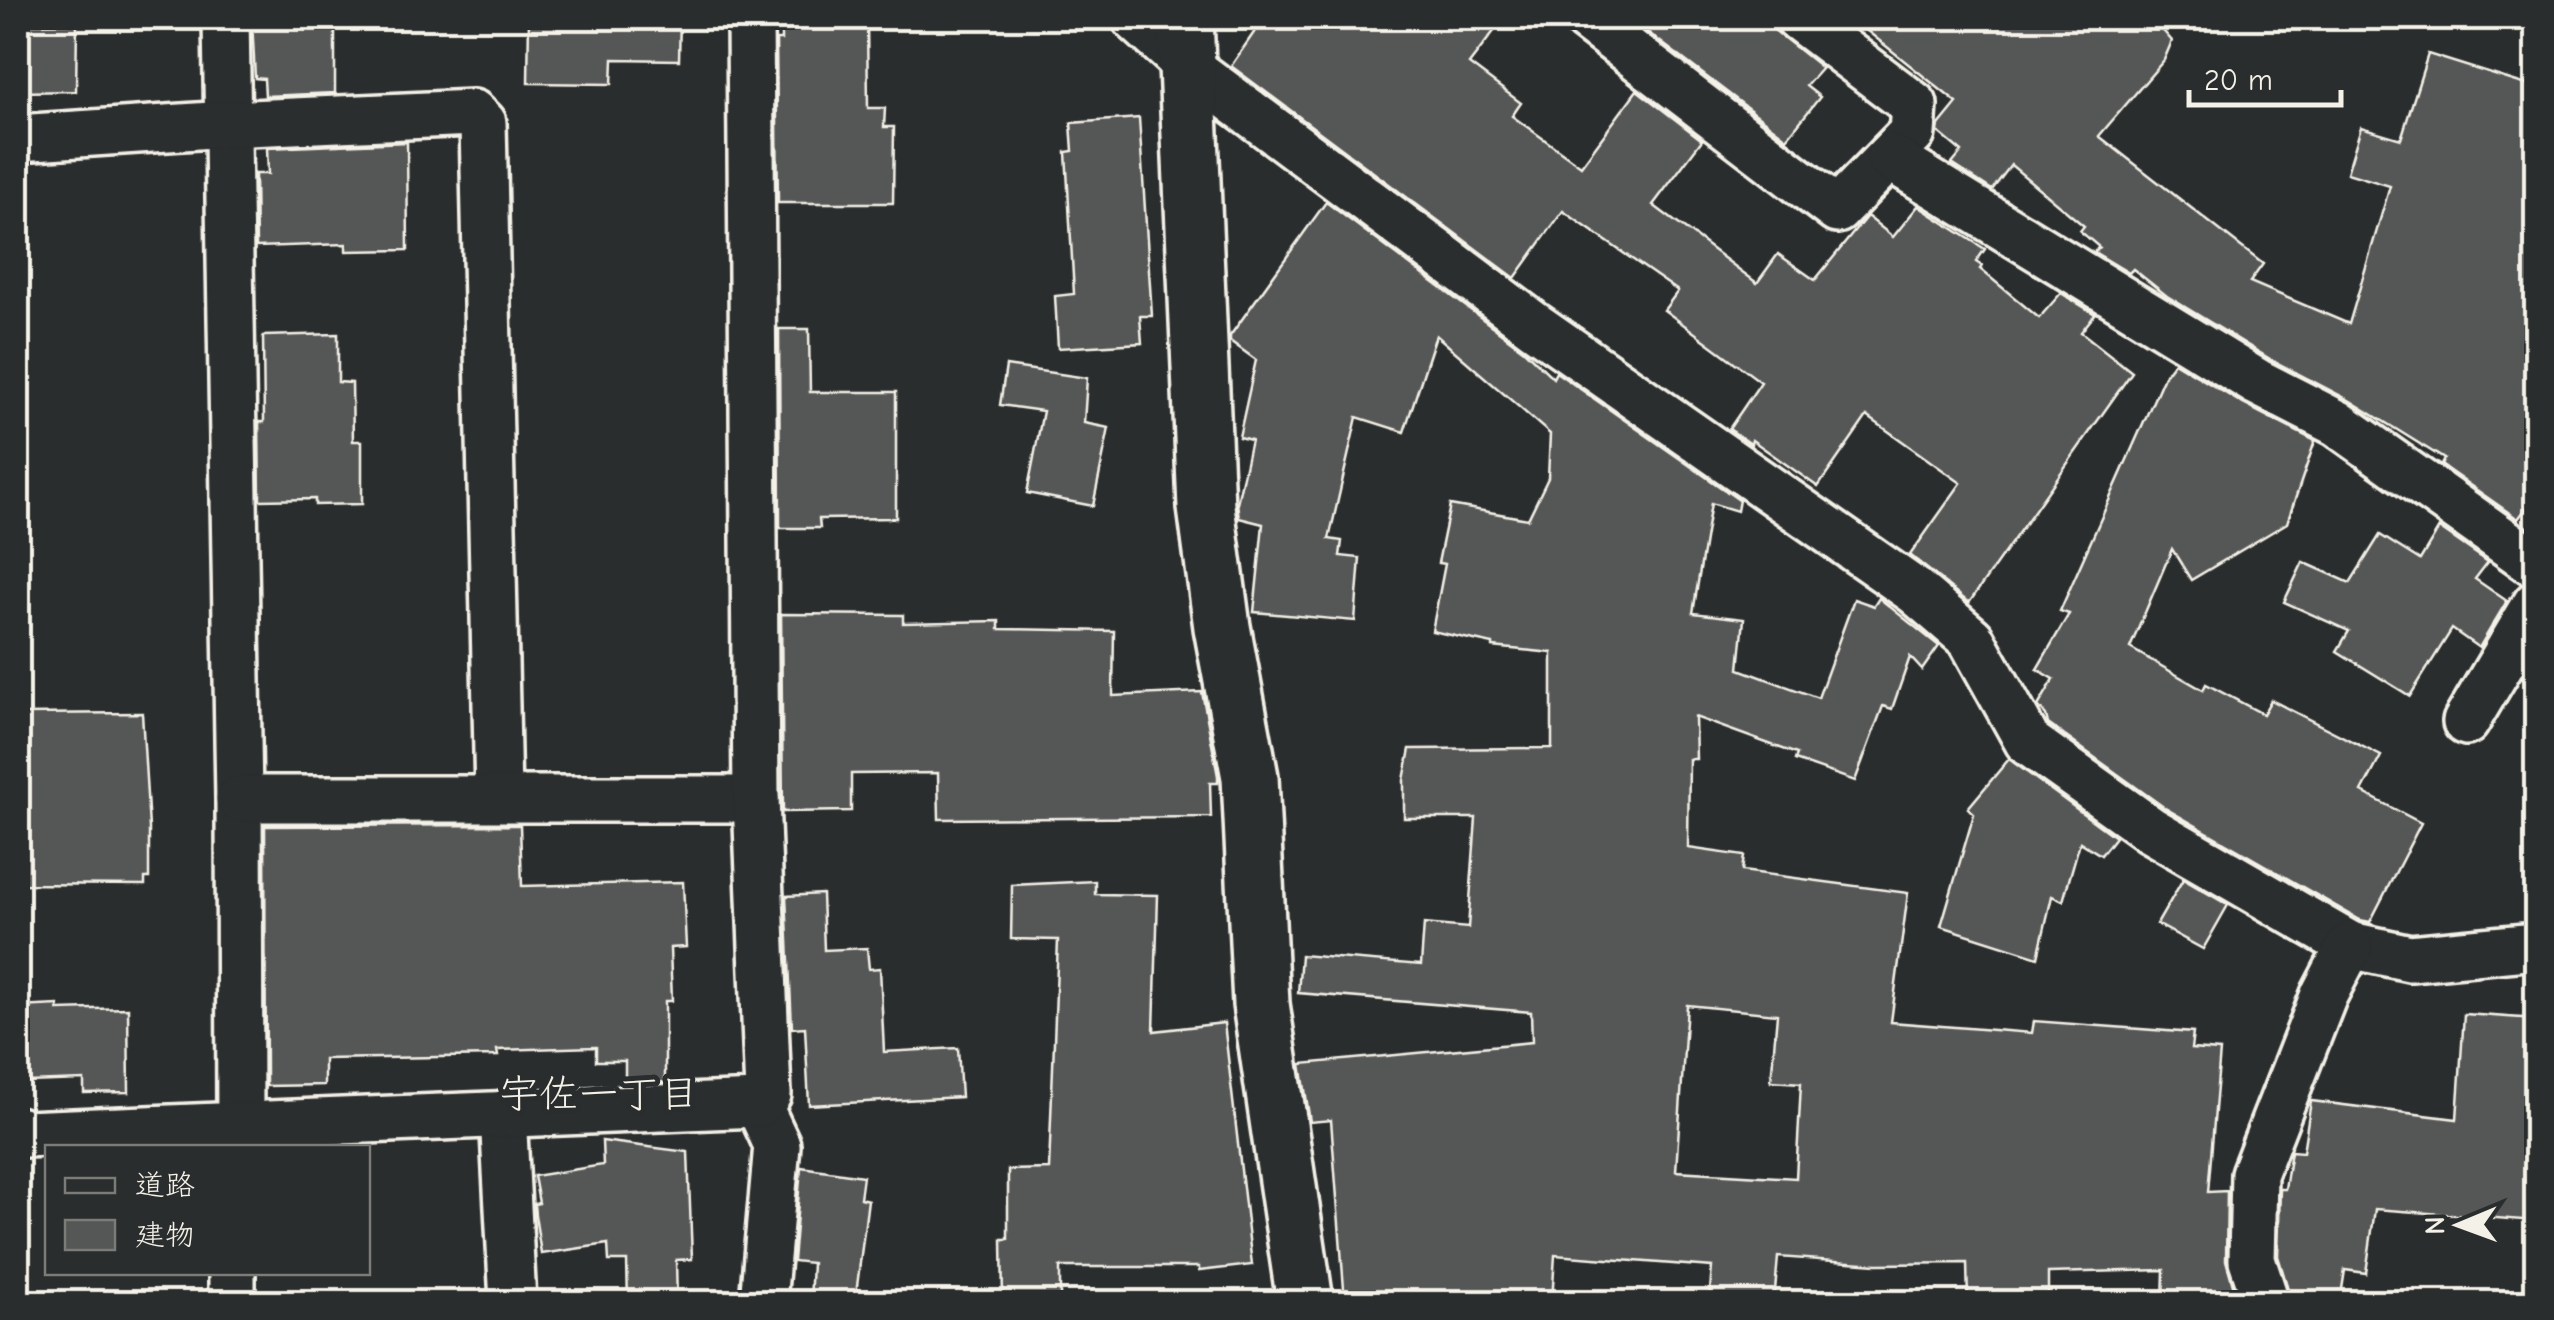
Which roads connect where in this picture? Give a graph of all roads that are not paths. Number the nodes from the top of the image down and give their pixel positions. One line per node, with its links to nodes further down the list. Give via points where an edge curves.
1 (226, 18): 7 (street)
2 (750, 18): 15 (street)
3 (1135, 18): 6 (street)
4 (1586, 18): 9 (street, via 1837,210)
5 (1799, 18): 9 (street, via 1914,105 1912,133)
6 (1187, 42): 16 (street, via 1534,325 1915,590 1971,639 2028,742 2151,830); 26 (street, via 1206,507 1250,778 1261,1004)
7 (227, 124): 8 (street); 13 (street); 14 (street, via 473,113 483,123)
8 (18, 138)
9 (1888, 157): 10 (street, via 2257,382 2336,423)
10 (2536, 564)
11 (2536, 604): 12 (street)
12 (2466, 722)
13 (240, 798): 14 (street); 21 (street)
14 (498, 798): 15 (street)
15 (756, 798): 18 (street, via 768,1094)
16 (2350, 945): 17 (street, via 2410,958); 27 (street, via 2254,1174 2252,1260)
17 (2536, 946)
18 (758, 1104): 19 (street); 25 (street, via 777,1145)
19 (503, 1114): 21 (street); 24 (street)
20 (18, 1130): 21 (street)
21 (238, 1136)
22 (232, 1275): 23 (street)
23 (232, 1302)
24 (513, 1302)
25 (763, 1302)
26 (1305, 1302)
27 (2266, 1302)

